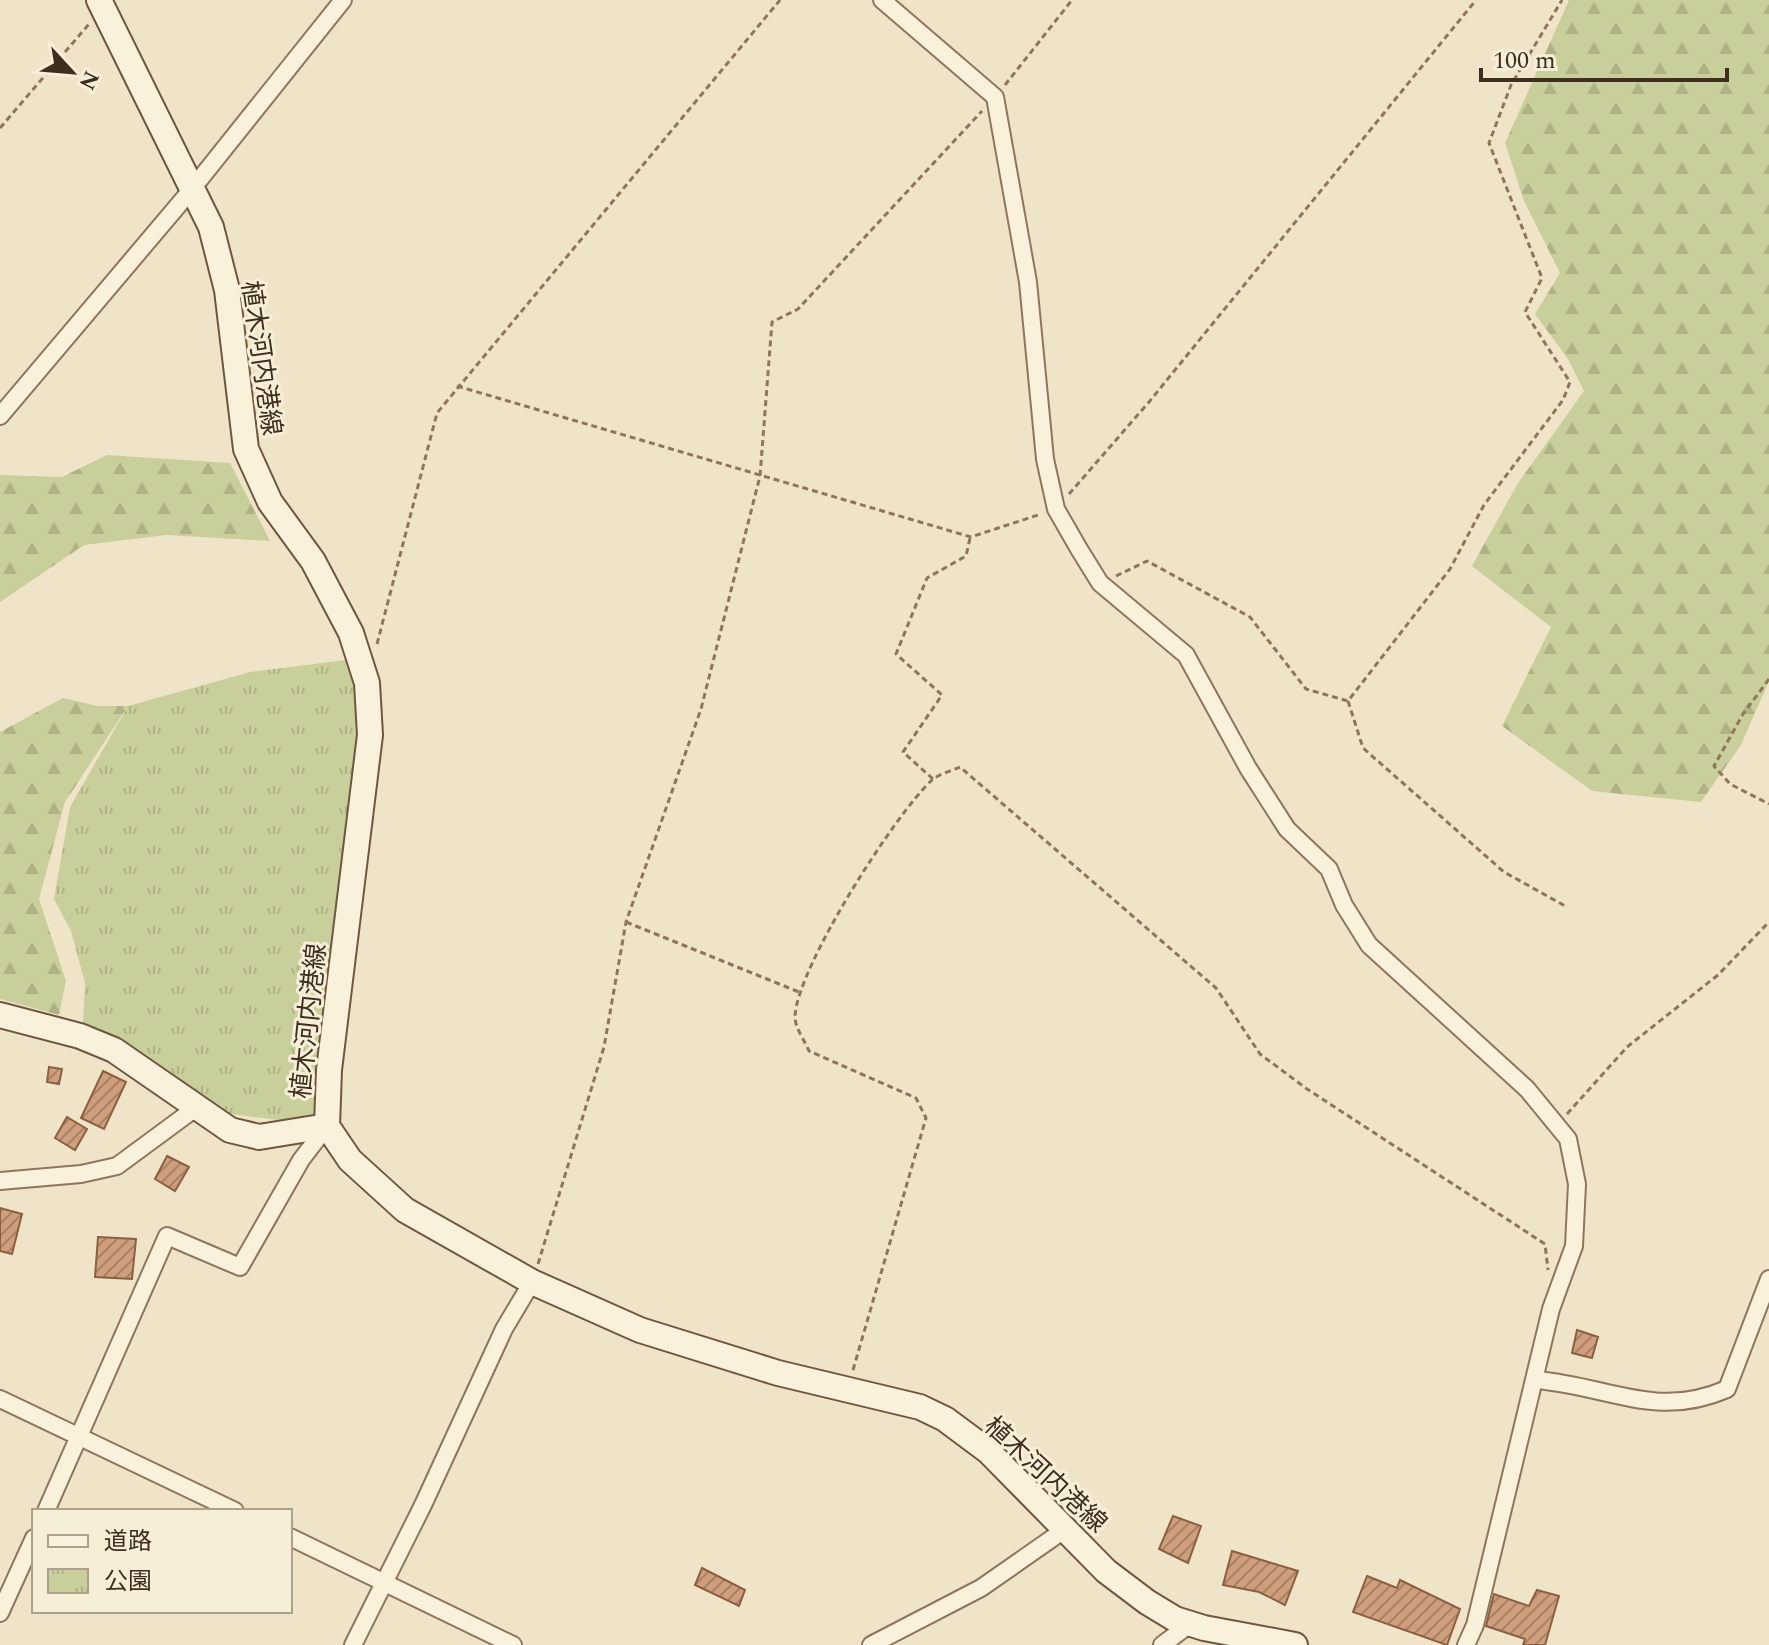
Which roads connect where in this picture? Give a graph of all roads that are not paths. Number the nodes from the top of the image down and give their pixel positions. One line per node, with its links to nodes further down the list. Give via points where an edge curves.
1 (343, 0): 4 (street)
2 (882, 0): 12 (street, via 995,97 1028,282 1045,459 1056,509 1100,583 1186,655 1248,768 1287,829 1329,869 1369,945 1527,1089 1568,1139 1577,1184 1574,1246 1551,1309)
3 (101, 4): 4 (main road, 植木河内港線)
4 (192, 189): 5 (street); 8 (main road, 植木河内港線, via 211,227 227,290 246,449 270,502 313,561 351,633 367,683 370,735 337,995)
5 (0, 416)
6 (0, 1015): 7 (main road, via 114,1050)
7 (197, 1107): 8 (main road, via 230,1130 259,1137); 9 (street, via 117,1166)
8 (327, 1126): 11 (main road, 植木河内港線, via 350,1160 405,1210); 14 (street, via 301,1160 240,1267 167,1236)
9 (0, 1181)
10 (1769, 1279): 12 (street, via 1727,1389 1703,1399 1653,1404 1574,1383)
11 (532, 1282): 17 (main road, 植木河内港線, via 640,1330 778,1373 920,1407 988,1451); 20 (street, via 504,1329)
12 (1536, 1380): 29 (street)
13 (0, 1399): 14 (street)
14 (80, 1436): 15 (street); 16 (street)
15 (47, 1509)
16 (231, 1509)
17 (1067, 1528): 22 (main road, 植木河内港線, via 1106,1571); 26 (street, via 981,1588)
18 (292, 1538): 20 (street)
19 (32, 1542): 21 (street)
20 (384, 1582): 24 (street); 25 (street)
21 (0, 1613)
22 (1190, 1624): 23 (main road, 植木河内港線); 27 (street)
23 (1245, 1641): 28 (main road, 植木河内港線)
24 (353, 1645)
25 (513, 1645)
26 (871, 1645)
27 (1162, 1645)
28 (1295, 1645)
29 (1466, 1645)

